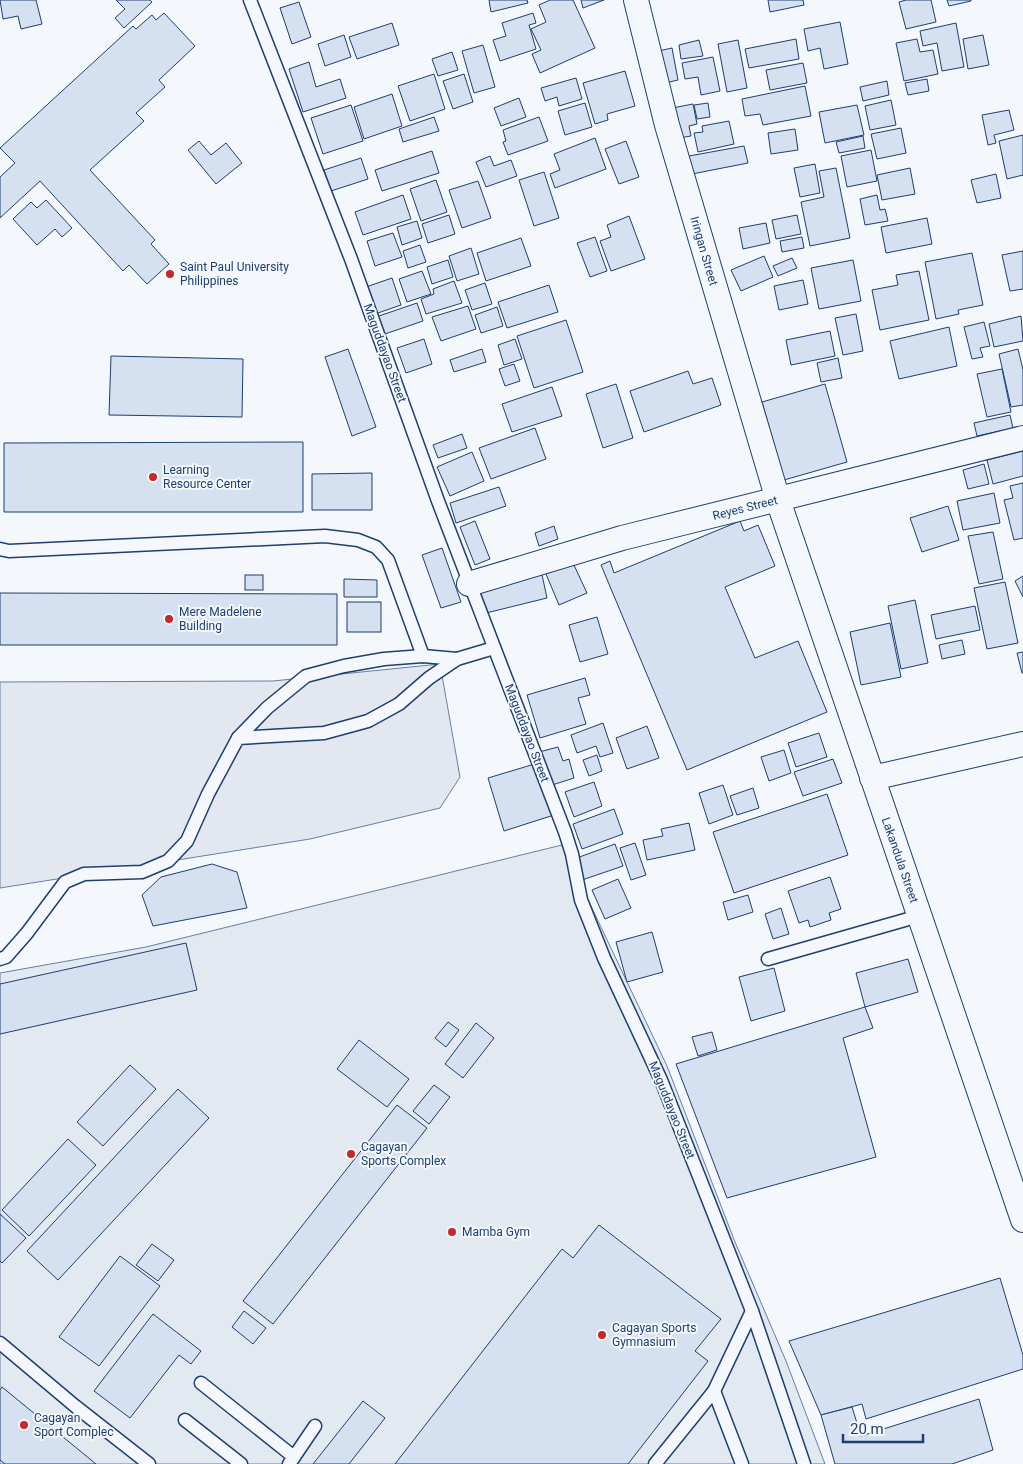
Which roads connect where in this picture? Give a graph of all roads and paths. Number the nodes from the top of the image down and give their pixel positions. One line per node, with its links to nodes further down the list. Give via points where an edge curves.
1 (250, 0): 6 (lane, Maguddayao Street, via 351,259)
2 (636, 0): 4 (street, Iringan Street, via 667,125)
3 (1023, 438): 4 (street, Reyes Street)
4 (778, 500): 6 (street, Reyes Street, via 622,538); 12 (street, Lakandula Street)
5 (0, 549): 8 (lane, via 325,536 358,540 376,548 388,560)
6 (469, 584): 7 (lane, Maguddayao Street)
7 (494, 648): 9 (lane); 17 (lane, Maguddayao Street, via 565,832 584,909 661,1080)
8 (423, 656): 9 (lane); 10 (lane, via 384,659 306,676 267,708)
9 (456, 659): 10 (lane, via 399,704 368,721 324,733)
10 (238, 738): 14 (lane, via 208,794 188,841 168,861 142,872 84,874 65,882 27,933 6,957)
11 (1023, 744): 12 (street)
12 (872, 778): 13 (street, Lakandula Street)
13 (919, 916): 15 (lane); 16 (street, Lakandula Street)
14 (0, 959)
15 (768, 959)
16 (1023, 1220)
17 (752, 1311): 20 (lane); 28 (lane, Maguddayao Street)
18 (0, 1344): 24 (lane)
19 (201, 1383): 23 (lane)
20 (714, 1392): 26 (lane); 27 (lane)
21 (184, 1420): 25 (lane)
22 (315, 1426): 23 (lane)
23 (291, 1461)
24 (149, 1464)
25 (241, 1464)
26 (656, 1464)
27 (742, 1464)
28 (804, 1464)

